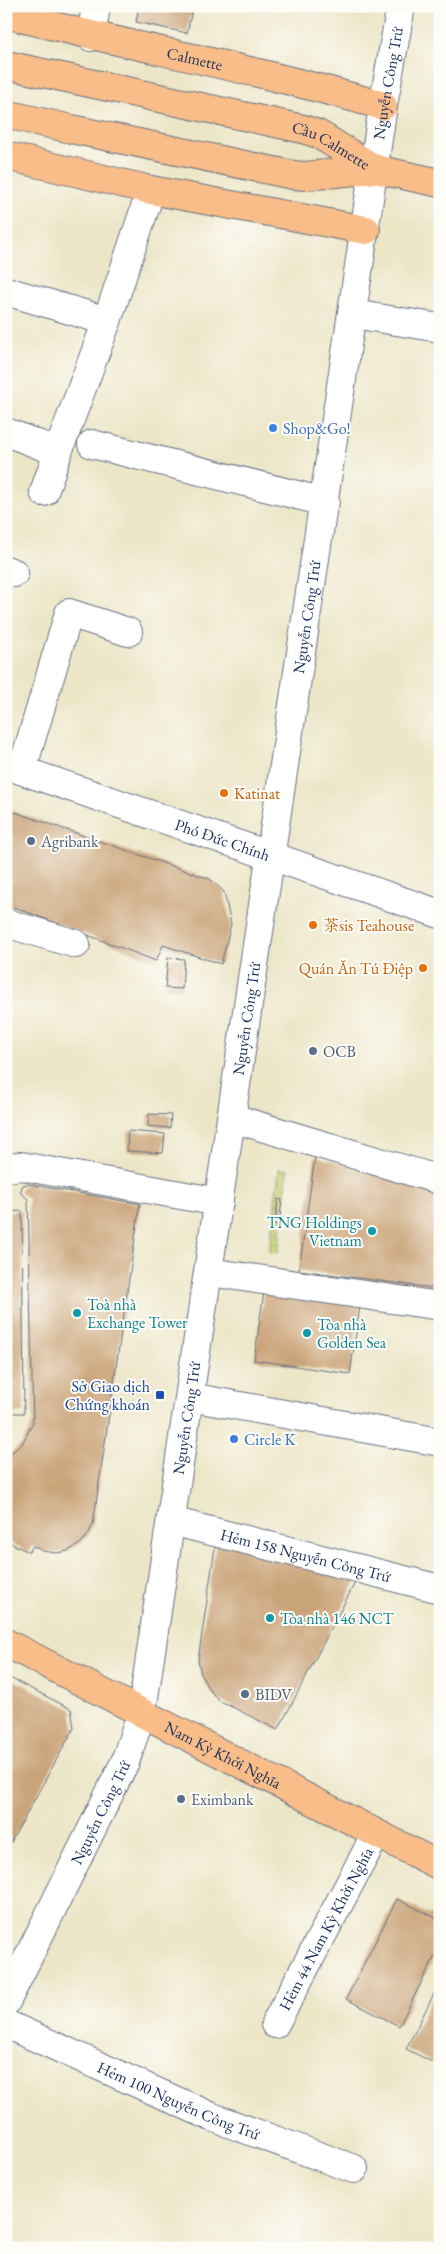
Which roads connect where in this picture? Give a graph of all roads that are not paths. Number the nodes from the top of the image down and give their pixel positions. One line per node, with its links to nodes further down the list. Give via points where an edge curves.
1 (96, 6): 4 (street)
2 (401, 6): 6 (street, Nguyễn Công Trứ)
3 (6, 14): 4 (main road, Calmette)
4 (91, 37): 6 (main road, Calmette, via 326,89)
5 (6, 65): 9 (main road, Cầu Calmette, via 318,134)
6 (383, 106): 9 (street, Nguyễn Công Trứ)
7 (6, 114): 9 (main road, Cầu Calmette, via 293,175)
8 (6, 156): 11 (main road)
9 (375, 169): 10 (main road); 12 (street, Nguyễn Công Trứ)
10 (440, 183)
11 (151, 190): 12 (main road); 15 (street)
12 (366, 230): 14 (street, Nguyễn Công Trứ)
13 (6, 291): 15 (street)
14 (353, 314): 16 (street); 21 (street, Nguyễn Công Trứ)
15 (107, 321): 19 (street)
16 (440, 328)
17 (6, 432): 19 (street)
18 (92, 444): 21 (street)
19 (58, 452): 20 (street)
20 (44, 492)
21 (325, 502): 24 (street, Nguyễn Công Trứ)
22 (128, 632): 23 (street, via 69,613)
23 (14, 768): 24 (street, Phó Đức Chính)
24 (271, 858): 25 (street, Phó Đức Chính); 28 (street, Nguyễn Công Trứ)
25 (440, 914)
26 (6, 923): 27 (street)
27 (76, 944)
28 (232, 1118): 30 (street); 31 (street, Nguyễn Công Trứ)
29 (6, 1168): 31 (street, via 21,1166)
30 (440, 1180)
31 (219, 1202): 32 (street, Nguyễn Công Trứ)
32 (209, 1272): 33 (street); 34 (street, Nguyễn Công Trứ)
33 (440, 1306)
34 (190, 1397): 35 (street); 36 (street, Nguyễn Công Trứ)
35 (440, 1442)
36 (171, 1521): 37 (street, Hẻm 158 Nguyễn Công Trứ); 39 (street, Nguyễn Công Trứ)
37 (440, 1589)
38 (6, 1642): 39 (main road, Nam Kỳ Khởi Nghĩa)
39 (142, 1712): 40 (main road, Nam Kỳ Khởi Nghĩa); 42 (street, Nguyễn Công Trứ, via 125,1762)
40 (376, 1834): 41 (main road, Nam Kỳ Khởi Nghĩa); 44 (street, Hẻm 44 Nam Kỳ Khởi Nghĩa)
41 (440, 1866)
42 (6, 2002)
43 (6, 2024): 45 (street, Hẻm 100 Nguyễn Công Trứ, via 212,2117)
44 (275, 2024)
45 (354, 2168)

